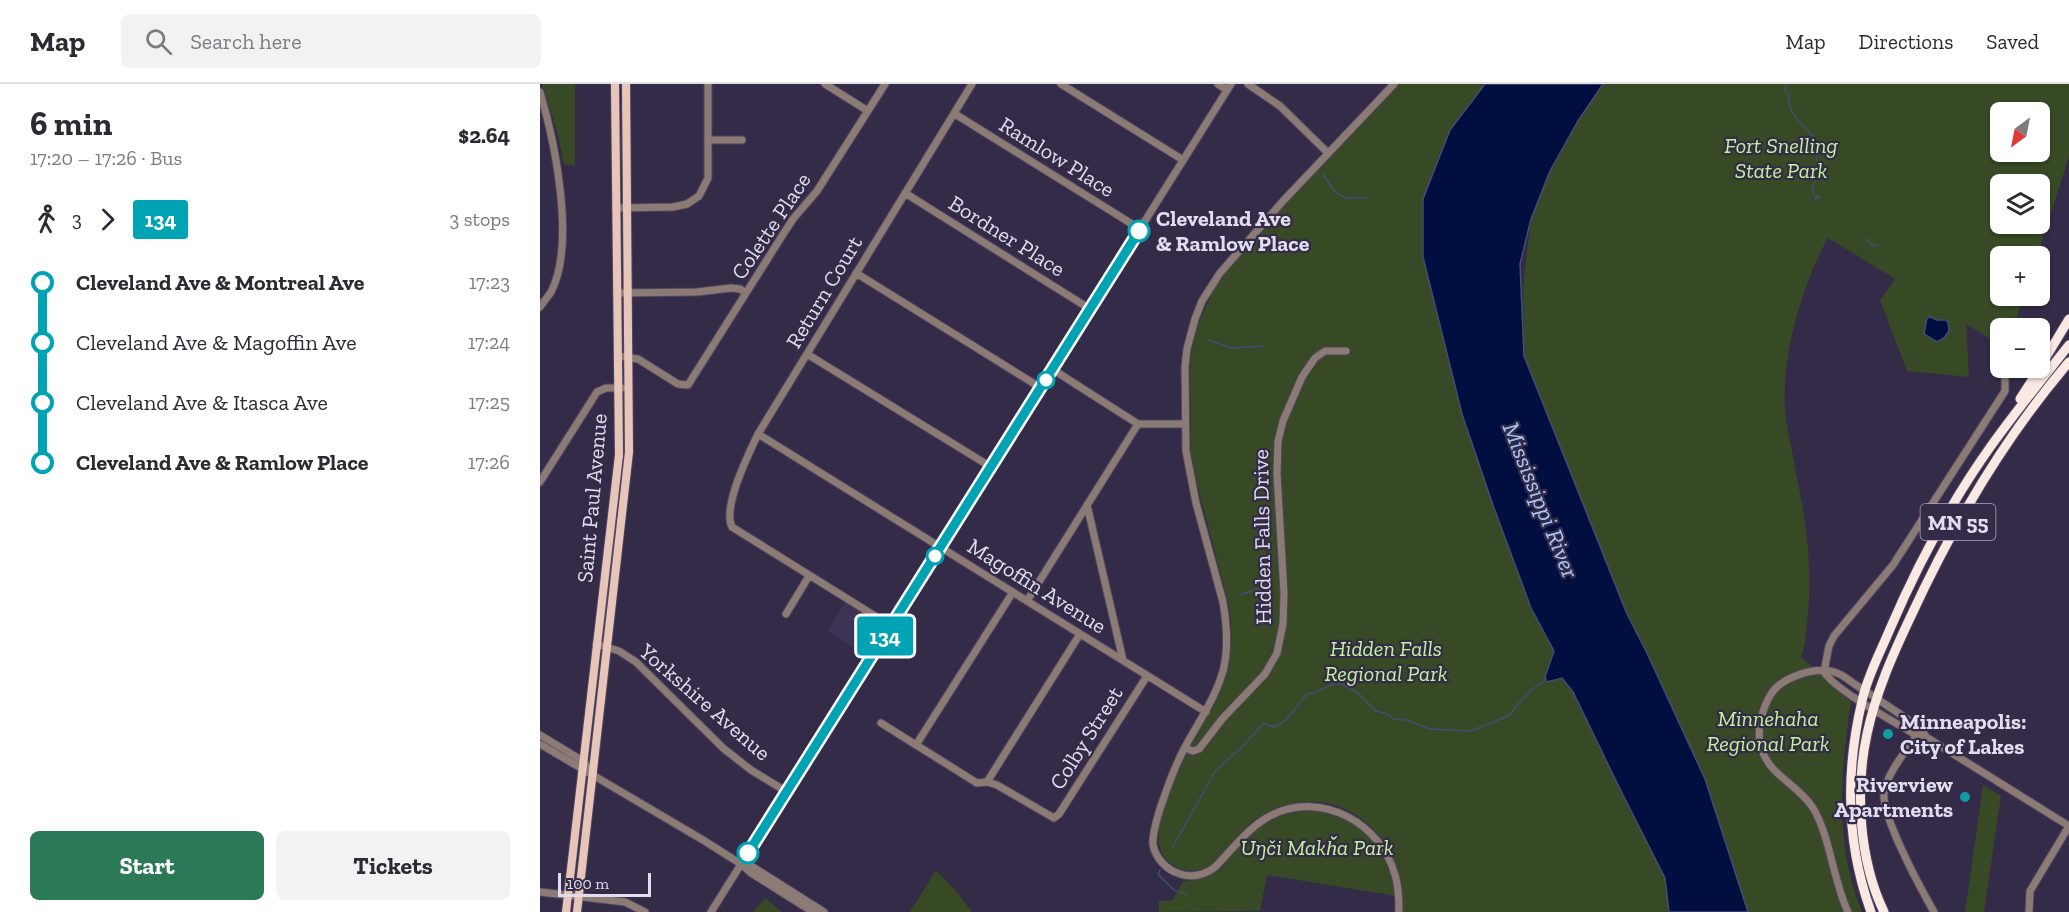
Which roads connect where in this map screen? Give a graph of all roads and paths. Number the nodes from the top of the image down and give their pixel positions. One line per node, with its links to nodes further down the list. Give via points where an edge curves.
1 (615, 84): 21 (main road, Saint Paul Avenue)
2 (626, 84): 20 (main road, Saint Paul Avenue)
3 (708, 84): 15 (street)
4 (825, 84): 13 (street)
5 (885, 84): 13 (street, Colette Place)
6 (972, 84): 14 (street, Return Court)
7 (1061, 84): 18 (street)
8 (1218, 84): 11 (street)
9 (1248, 84): 17 (street, via 1280,106)
10 (1394, 84): 17 (street)
11 (1229, 87): 18 (street)
12 (540, 92): 27 (street, via 554,144 562,240 551,291)
13 (868, 111): 26 (street, Colette Place)
14 (955, 114): 19 (street, Return Court); 22 (street, Ramlow Place)
15 (708, 140): 16 (street); 20 (street, via 708,178 693,201 680,206)
16 (742, 140)
17 (1328, 153): 44 (street, via 1220,273 1202,301 1187,349)
18 (1183, 160): 22 (street)
19 (906, 193): 23 (street, Return Court); 28 (street, Bordner Place)
20 (627, 207): 21 (street); 25 (main road, Saint Paul Avenue)
21 (616, 208): 24 (main road, Saint Paul Avenue)
22 (1140, 229): 28 (street)
23 (856, 273): 33 (street, Return Court); 42 (street)
24 (617, 293): 25 (street); 34 (main road, Saint Paul Avenue)
25 (628, 293): 26 (street, via 731,288); 35 (main road, Saint Paul Avenue)
26 (746, 293): 35 (street, Colette Place, via 685,386)
27 (540, 307)
28 (1090, 309): 37 (street)
29 (2069, 319): 31 (highway, MN 55)
30 (2069, 345): 46 (highway)
31 (2050, 350)
32 (1346, 351): 71 (street, Hidden Falls Drive, via 1325,351 1315,358 1302,377 1278,441 1284,593 1277,652 1265,675 1199,749)
33 (807, 354): 45 (street, Return Court); 47 (street)
34 (618, 356): 35 (street); 40 (main road, Saint Paul Avenue)
35 (628, 357): 41 (main road, Saint Paul Avenue)
36 (2069, 362): 64 (highway, MN 55, via 2014,434 1963,513 1887,668)
37 (1052, 369): 42 (street); 43 (street)
38 (2005, 378): 60 (street, via 2005,391 1893,565 1834,636)
39 (2033, 378): 46 (highway, MN 55)
40 (618, 388): 41 (street); 48 (street, via 597,392); 57 (main road, Saint Paul Avenue, via 619,454)
41 (629, 388): 58 (main road, Saint Paul Avenue, via 629,452)
42 (1041, 388): 47 (street)
43 (1138, 424): 44 (street); 49 (street)
44 (1185, 424): 65 (street, via 1191,483 1227,621 1224,668)
45 (758, 434): 50 (street, Magoffin Avenue); 51 (street, Return Court, via 740,471 730,522)
46 (1990, 447): 62 (highway, MN 55, via 1914,577)
47 (991, 467): 50 (street)
48 (540, 482)
49 (1087, 506): 53 (street); 59 (street)
50 (940, 548): 52 (street, Magoffin Avenue); 55 (street)
51 (809, 576): 54 (street); 55 (street)
52 (1013, 592): 53 (street, Magoffin Avenue); 70 (street)
53 (1027, 601): 56 (street, Magoffin Avenue)
54 (786, 614)
55 (891, 626): 75 (street)
56 (1080, 633): 59 (street, Magoffin Avenue); 74 (street)
57 (597, 644): 58 (street, Yorkshire Avenue); 72 (main road, Saint Paul Avenue)
58 (608, 647): 73 (main road, Saint Paul Avenue); 75 (street, Yorkshire Avenue, via 636,662 723,748)
59 (1123, 660): 61 (street, Magoffin Avenue)
60 (1824, 672): 62 (street, via 1835,672); 63 (street, via 1830,681); 88 (street, via 1798,674 1779,686 1764,708 1759,736 1769,766 1802,792 1815,811)
61 (1147, 676): 65 (street, Magoffin Avenue); 74 (street, Colby Street, via 1054,818)
62 (1865, 690): 63 (highway, MN 55); 64 (street)
63 (1862, 701): 64 (street); 89 (highway, MN 55, via 1849,796 1857,863)
64 (1875, 703): 67 (street); 90 (highway, MN 55, via 1862,771 1862,822 1872,876)
65 (1206, 712): 71 (street)
66 (881, 723): 70 (street)
67 (1918, 731): 76 (street); 91 (street, via 1887,782 1884,798 1915,879)
68 (540, 735): 72 (street)
69 (540, 744): 72 (street)
70 (916, 745): 74 (street, via 977,783)
71 (1185, 748): 87 (street, via 1167,788 1153,840 1158,859 1168,868 1181,874 1203,874 1215,867 1251,829 1274,814 1303,806 1332,809 1365,827 1380,844 1396,876)
72 (583, 766): 73 (street); 79 (main road, Saint Paul Avenue)
73 (594, 774): 77 (street); 80 (main road, Saint Paul Avenue)
74 (987, 782)
75 (787, 792): 77 (street)
76 (2069, 826): 92 (street, via 2030,891)
77 (741, 864): 84 (street); 85 (street); 86 (street, via 753,867)
78 (540, 892): 79 (street)
79 (568, 896): 80 (street); 81 (main road, Saint Paul Avenue)
80 (579, 897): 82 (main road, Saint Paul Avenue); 83 (street, via 629,903)
81 (566, 912)
82 (577, 912)
83 (645, 912)
84 (711, 912)
85 (813, 912)
86 (824, 912)
87 (1399, 912)
88 (1848, 912)
89 (1871, 912)
90 (1884, 912)
91 (1934, 912)
92 (2029, 912)

